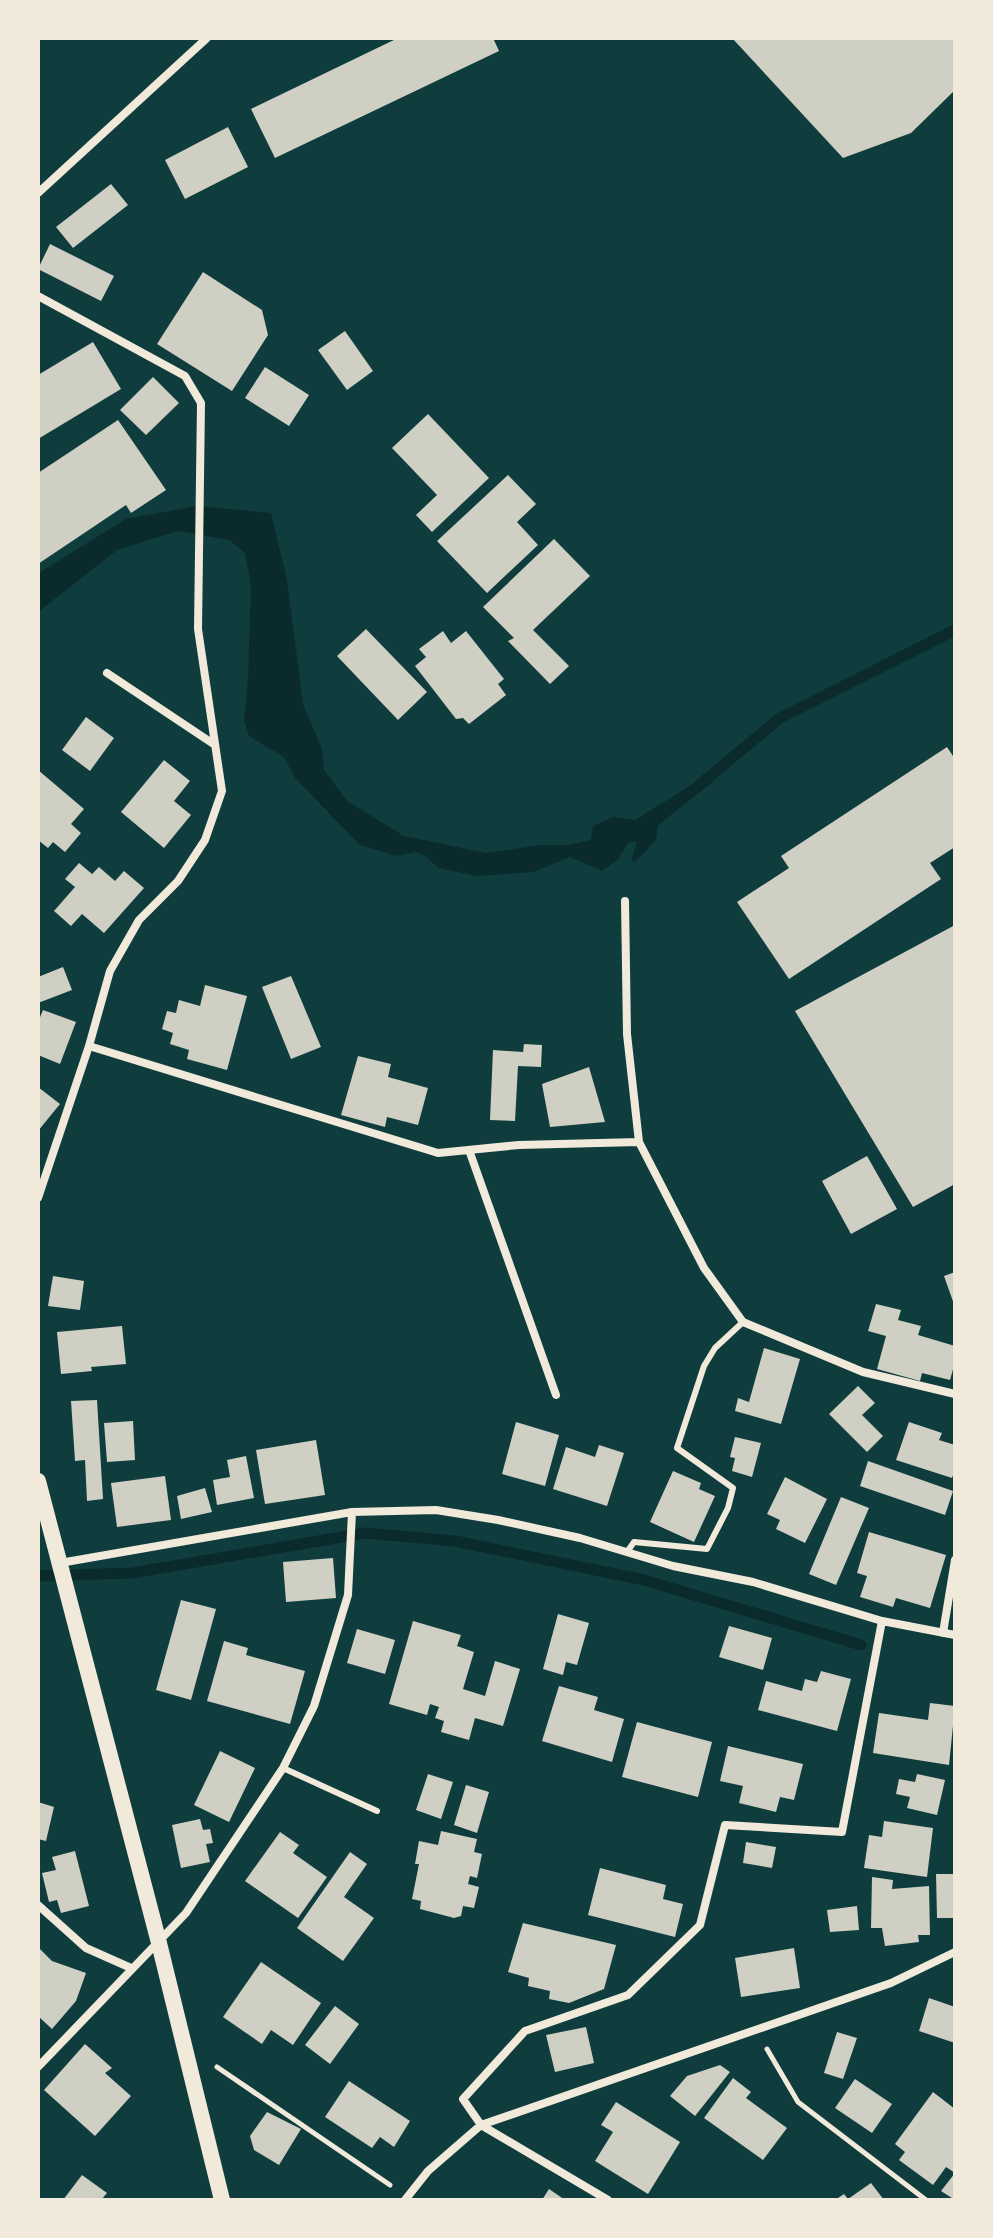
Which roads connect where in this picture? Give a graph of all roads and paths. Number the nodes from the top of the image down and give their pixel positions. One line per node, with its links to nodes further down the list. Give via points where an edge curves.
1 (207, 38): 2 (street)
2 (38, 193)
3 (38, 296): 5 (street, via 185,376 201,403 198,629)
4 (107, 673): 5 (street)
5 (215, 745): 7 (street, via 222,791 205,840 178,881 139,920 110,971)
6 (625, 901): 8 (street, via 627,1034)
7 (89, 1046): 9 (street, via 438,1153); 10 (street)
8 (639, 1142): 9 (street); 11 (street, via 704,1268)
9 (469, 1150): 13 (street)
10 (38, 1198)
11 (743, 1322): 12 (street, via 863,1372); 17 (lane, via 704,1366 677,1448 733,1488 728,1508 707,1549 634,1542)
12 (955, 1394)
13 (556, 1395)
14 (38, 1481): 15 (main road)
15 (42, 1511): 19 (main road)
16 (352, 1512): 17 (street, via 436,1510); 19 (street); 23 (street, via 348,1595 314,1706)
17 (627, 1552): 20 (street)
18 (955, 1560): 21 (street)
19 (59, 1563): 26 (main road)
20 (882, 1621): 21 (street); 32 (street, via 842,1832 725,1825 700,1925 628,1995 525,2031 463,2099)
21 (943, 1633): 22 (street)
22 (955, 1635)
23 (283, 1768): 24 (lane); 26 (street, via 186,1913)
24 (377, 1811)
25 (38, 1905): 28 (street, via 86,1948)
26 (158, 1939): 28 (street); 31 (main road)
27 (955, 1952): 29 (street, via 891,1983)
28 (131, 1968): 30 (street)
29 (757, 2031): 32 (street); 36 (path, via 798,2102)
30 (38, 2067)
31 (191, 2070): 33 (path, via 215,2065); 34 (main road)
32 (481, 2125): 33 (street, via 428,2171); 35 (street)
33 (406, 2198)
34 (222, 2200)
35 (608, 2200)
36 (926, 2200)

